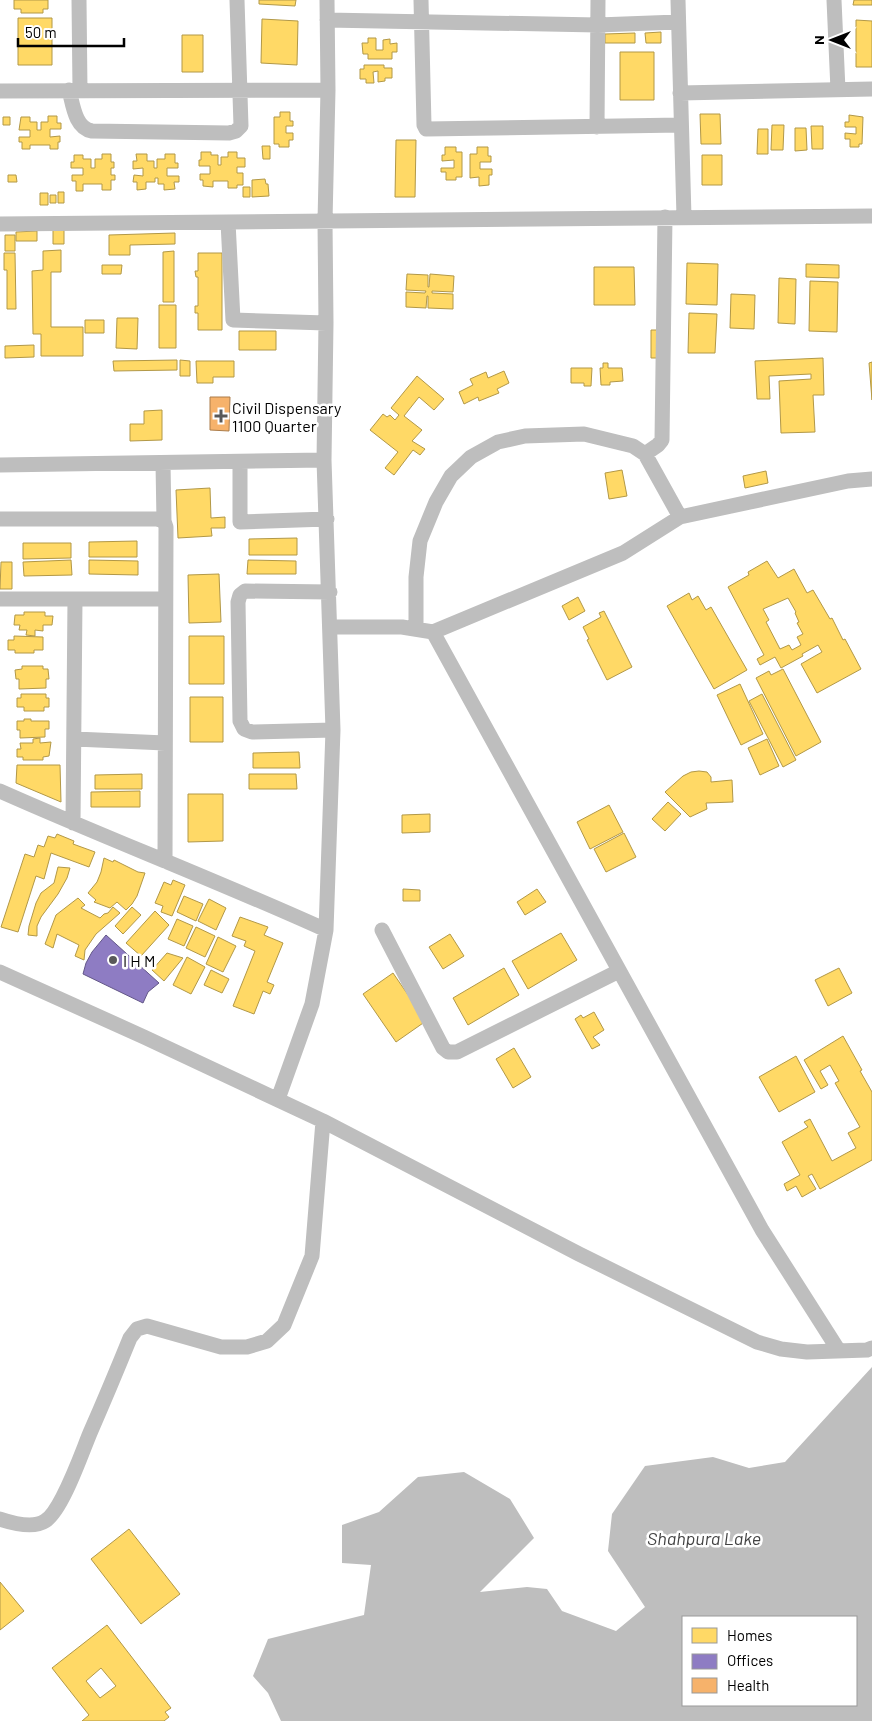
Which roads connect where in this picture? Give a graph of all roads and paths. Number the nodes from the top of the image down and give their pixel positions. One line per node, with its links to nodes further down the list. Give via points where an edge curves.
1 (79, 0): 14 (street)
2 (237, 0): 15 (street)
3 (327, 0): 8 (street)
4 (421, 0): 9 (street)
5 (598, 0): 11 (street)
6 (678, 0): 10 (street)
7 (834, 0): 17 (street)
8 (327, 20): 9 (street); 16 (street)
9 (421, 21): 11 (street); 20 (street, via 426,129)
10 (678, 22): 11 (street); 18 (street)
11 (598, 25): 20 (street)
12 (872, 89): 17 (street)
13 (0, 90): 14 (street)
14 (75, 90): 15 (street); 15 (street, via 79,124 85,130 229,133 240,126)
15 (239, 90): 16 (street)
16 (328, 90): 24 (street)
17 (838, 90): 18 (street)
18 (680, 93): 19 (street)
19 (681, 125): 20 (street); 23 (street)
20 (597, 127)
21 (872, 216): 23 (street)
22 (665, 217): 23 (street); 24 (street); 28 (street, via 662,440)
23 (684, 217)
24 (325, 221): 25 (street); 27 (street)
25 (228, 222): 26 (street); 27 (street, via 233,320)
26 (0, 224)
27 (326, 323): 29 (street)
28 (645, 454): 34 (street); 43 (street, via 633,446 584,434 525,436 498,442 471,457 451,476 420,541)
29 (324, 460): 30 (street); 36 (street)
30 (240, 462): 31 (street); 36 (street, via 240,522)
31 (163, 463): 32 (street); 37 (street)
32 (0, 465)
33 (872, 479): 34 (street)
34 (680, 516): 44 (street, via 623,553)
35 (0, 519): 37 (street)
36 (326, 519): 38 (street)
37 (164, 521): 41 (street)
38 (330, 592): 42 (street); 45 (street, via 245,591 240,595 240,721 252,732)
39 (0, 600): 40 (street)
40 (75, 600): 41 (street); 46 (street)
41 (165, 600): 47 (street)
42 (330, 627): 43 (street); 45 (street)
43 (416, 628): 44 (street)
44 (433, 632): 53 (street)
45 (333, 730): 51 (street)
46 (75, 739): 47 (street); 49 (street)
47 (165, 743): 50 (street)
48 (0, 791): 49 (street)
49 (73, 823): 50 (street)
50 (165, 861): 51 (street)
51 (326, 930): 55 (street, via 312,1004)
52 (382, 930): 53 (street, via 448,1052 457,1052)
53 (619, 971): 58 (street, via 762,1230)
54 (0, 972): 55 (street)
55 (278, 1099): 56 (street)
56 (323, 1121): 58 (street, via 757,1342 807,1352); 59 (street, via 312,1256 284,1325 267,1340 247,1347 221,1347 147,1326 138,1329 130,1338 69,1483 51,1515 44,1522 31,1524)
57 (872, 1348): 58 (street)
58 (839, 1351)
59 (0, 1519)

